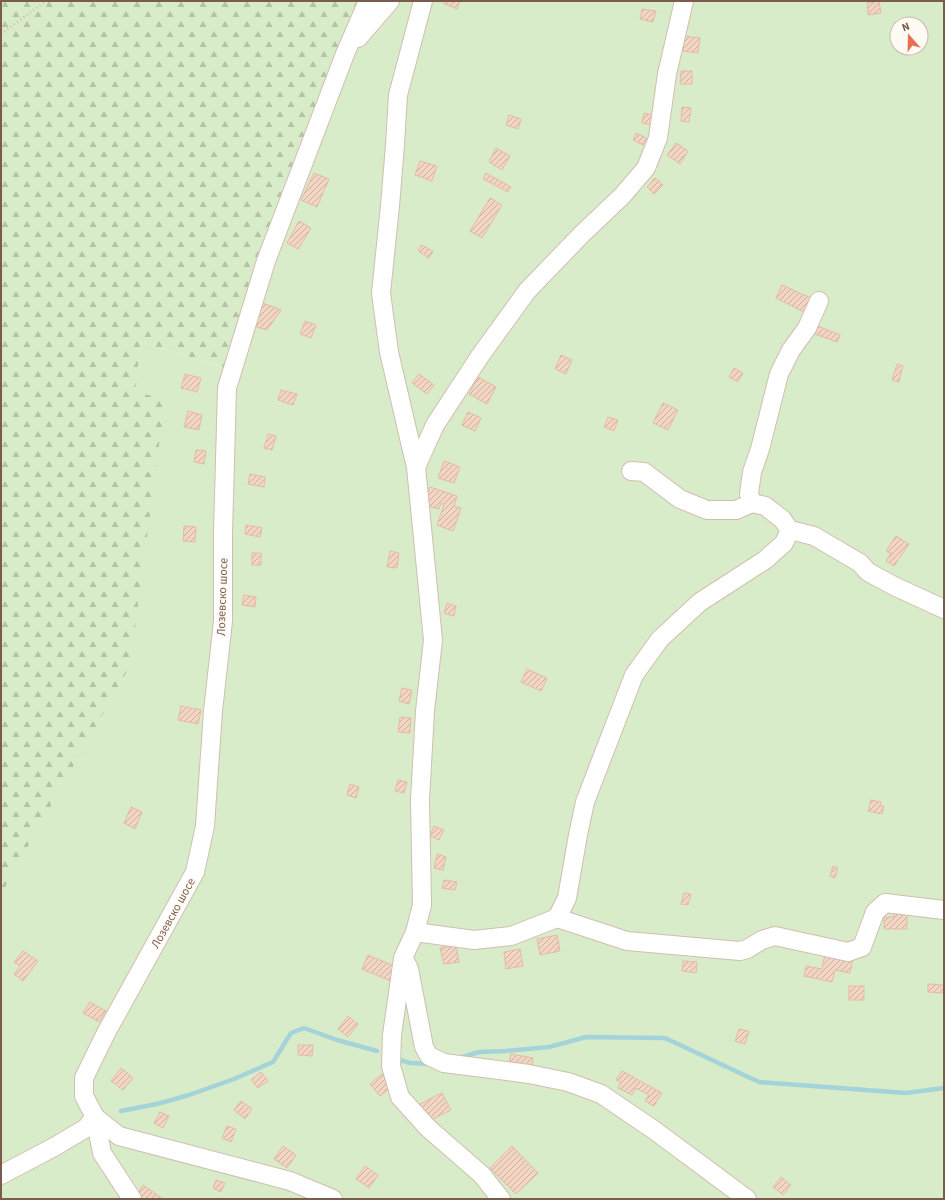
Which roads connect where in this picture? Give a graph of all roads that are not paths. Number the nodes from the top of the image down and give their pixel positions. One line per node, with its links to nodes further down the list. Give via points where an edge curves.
1 (368, 1): 5 (street, Лозевско шосе)
2 (390, 1): 5 (street)
3 (422, 1): 7 (street, via 398,95 381,293 389,352)
4 (684, 1): 7 (street, via 667,74 658,138 646,168 622,196 527,291 435,425)
5 (344, 54): 16 (street, Лозевско шосе, via 266,261 227,388 223,621 213,711 205,826 195,872 84,1078 84,1096)
6 (820, 301): 9 (street, via 779,374 752,472 749,494)
7 (416, 467): 14 (street, via 433,640 425,711 420,800 422,905)
8 (631, 471): 9 (street, via 644,472 680,499 707,510 736,510)
9 (752, 503): 10 (street, via 765,506 782,519)
10 (790, 530): 11 (street, via 814,536 860,563 868,572); 13 (street, via 784,543 765,560 700,602 660,639 634,675 585,802 567,898)
11 (944, 609)
12 (944, 910): 13 (street, via 885,904 876,912 862,947 848,952 775,936 740,951 627,941)
13 (557, 918): 14 (street, via 511,936 474,940)
14 (415, 932): 15 (street)
15 (403, 958): 20 (street, via 392,1035 391,1066 400,1097 428,1128 482,1175); 21 (street, via 409,969 423,1042 429,1056 444,1062 568,1082 601,1094)
16 (94, 1117): 17 (street, via 86,1128); 18 (street, via 102,1153); 19 (street, Лозевско шосе, via 119,1136 290,1181)
17 (1, 1175)
18 (132, 1199)
19 (333, 1199)
20 (501, 1199)
21 (747, 1199)

